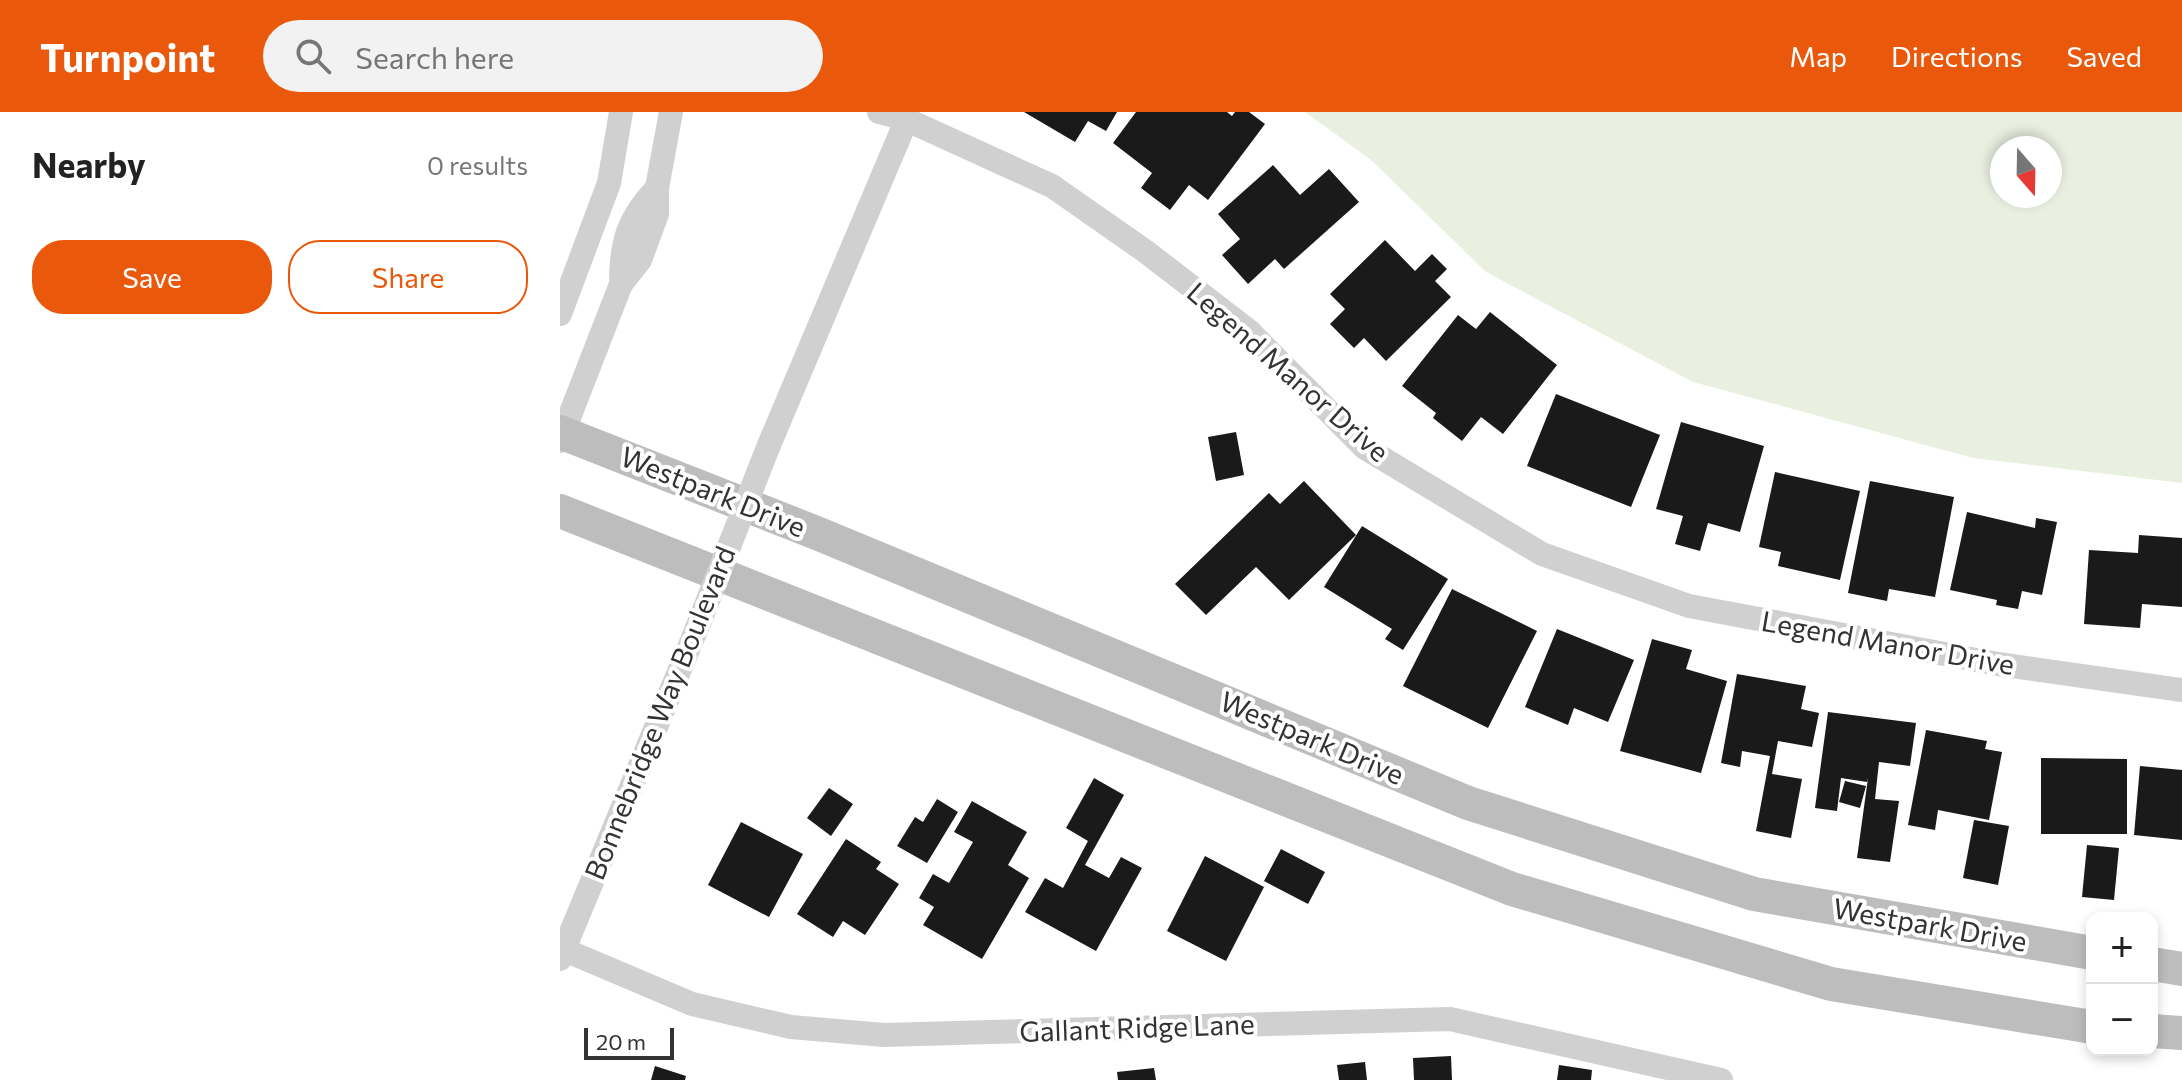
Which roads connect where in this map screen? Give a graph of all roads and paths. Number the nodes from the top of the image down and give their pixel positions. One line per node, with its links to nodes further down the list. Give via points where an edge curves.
1 (621, 112): 5 (street, via 609,183)
2 (671, 112): 6 (street, via 657,188 639,207 621,252 621,284)
3 (879, 112): 4 (street, Legend Manor Drive)
4 (906, 116): 8 (street, Legend Manor Drive, via 1052,186 1249,331 1365,448 1542,554 1689,606 1998,664); 9 (street, Bonnebridge Way Boulevard, bridge)
5 (560, 314)
6 (561, 435): 10 (main road, Westpark Drive, via 819,534 1468,803 1754,894)
7 (560, 511): 13 (main road, via 1512,889 1831,984)
8 (2182, 690)
9 (561, 952): 16 (street, Gallant Ridge Lane, via 692,1004 791,1027 884,1035 1450,1019)
10 (2086, 952)
11 (2158, 965): 12 (main road)
12 (2182, 969)
13 (2086, 1026)
14 (2158, 1031): 15 (main road)
15 (2182, 1033)
16 (1721, 1080)

